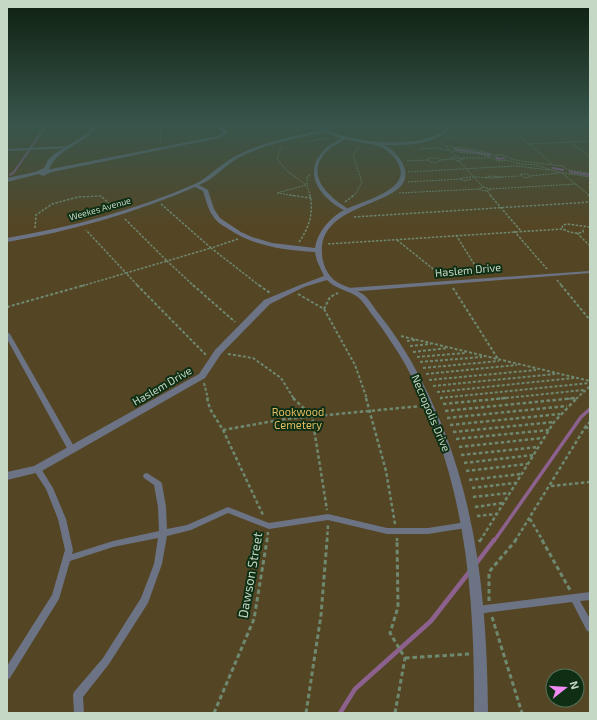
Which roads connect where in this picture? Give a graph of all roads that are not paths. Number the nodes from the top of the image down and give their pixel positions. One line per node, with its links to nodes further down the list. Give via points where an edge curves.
1 (53, 158): 6 (street, via 50,160)
2 (114, 158): 6 (street)
3 (235, 158): 8 (street, Weekes Avenue, via 210,178)
4 (321, 158): 9 (lane, via 315,172 318,186 338,205)
5 (396, 158): 9 (street, via 403,172 401,183 393,191)
6 (48, 170): 7 (street, via 46,174 38,173)
7 (7, 180)
8 (195, 185): 10 (street, Weekes Avenue, via 120,214 82,225); 11 (street, via 205,190 209,205 218,218 237,233 267,245 294,249)
9 (348, 210): 11 (street, via 324,232)
10 (7, 240)
11 (318, 247): 13 (street, Necropolis Drive, via 320,263)
12 (590, 272): 14 (lane, Haslem Drive)
13 (328, 277): 14 (street, Necropolis Drive); 16 (street, Haslem Drive, via 267,302 218,352 202,376)
14 (348, 290): 20 (street, Necropolis Drive, via 363,298 416,375 450,460)
15 (7, 334): 16 (lane)
16 (72, 450): 17 (street, Haslem Drive)
17 (38, 470): 18 (street, Haslem Drive); 22 (lane, via 62,519 69,550)
18 (7, 476)
19 (147, 476): 21 (lane, via 158,484)
20 (466, 525): 21 (lane, via 428,531 387,531 328,517 269,526 228,510 188,528); 25 (street, Necropolis Drive, via 475,583)
21 (163, 534): 22 (lane, via 113,544); 28 (lane, via 158,564 145,600 106,660 78,695)
22 (66, 559): 27 (lane, via 56,596)
23 (590, 596): 24 (lane)
24 (574, 598): 25 (lane); 26 (lane)
25 (484, 609): 29 (street, Necropolis Drive, via 480,653)
26 (590, 628)
27 (7, 675)
28 (79, 713)
29 (481, 713)

